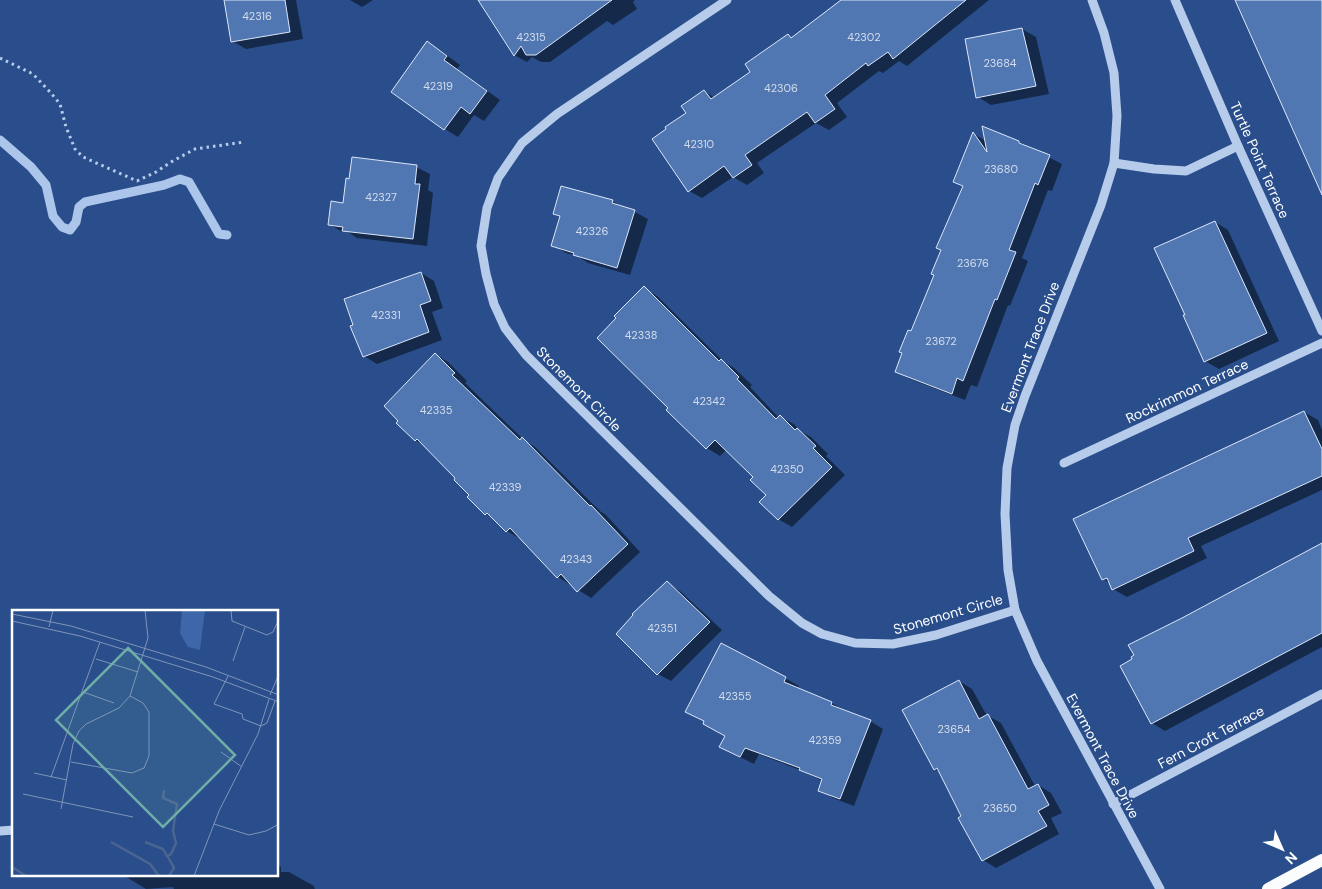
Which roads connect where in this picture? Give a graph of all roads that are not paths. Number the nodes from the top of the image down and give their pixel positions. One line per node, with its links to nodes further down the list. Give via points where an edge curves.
1 (727, 0): 9 (street, Stonemont Circle, via 557,114 522,142 498,178 487,208 481,246 494,304 505,328 526,355 769,596 802,623 822,634 854,643 893,644 936,635)
2 (1092, 0): 5 (street, Evermont Trace Drive, via 1114,73 1117,116)
3 (1175, 0): 4 (street, Turtle Point Terrace)
4 (1238, 146): 5 (street, via 1186,171); 6 (street, Turtle Point Terrace)
5 (1114, 163): 9 (street, Evermont Trace Drive, via 1101,205 1015,424 1007,468 1005,514)
6 (1322, 331)
7 (1322, 343): 8 (street, Rockrimmon Terrace)
8 (1064, 463)
9 (1014, 610): 11 (street, Evermont Trace Drive, via 1036,661)
10 (1322, 694): 11 (street, Fern Croft Terrace)
11 (1113, 804): 13 (street, Evermont Trace Drive)
12 (1322, 860): 14 (main road)
13 (1160, 889)
14 (1268, 889)

